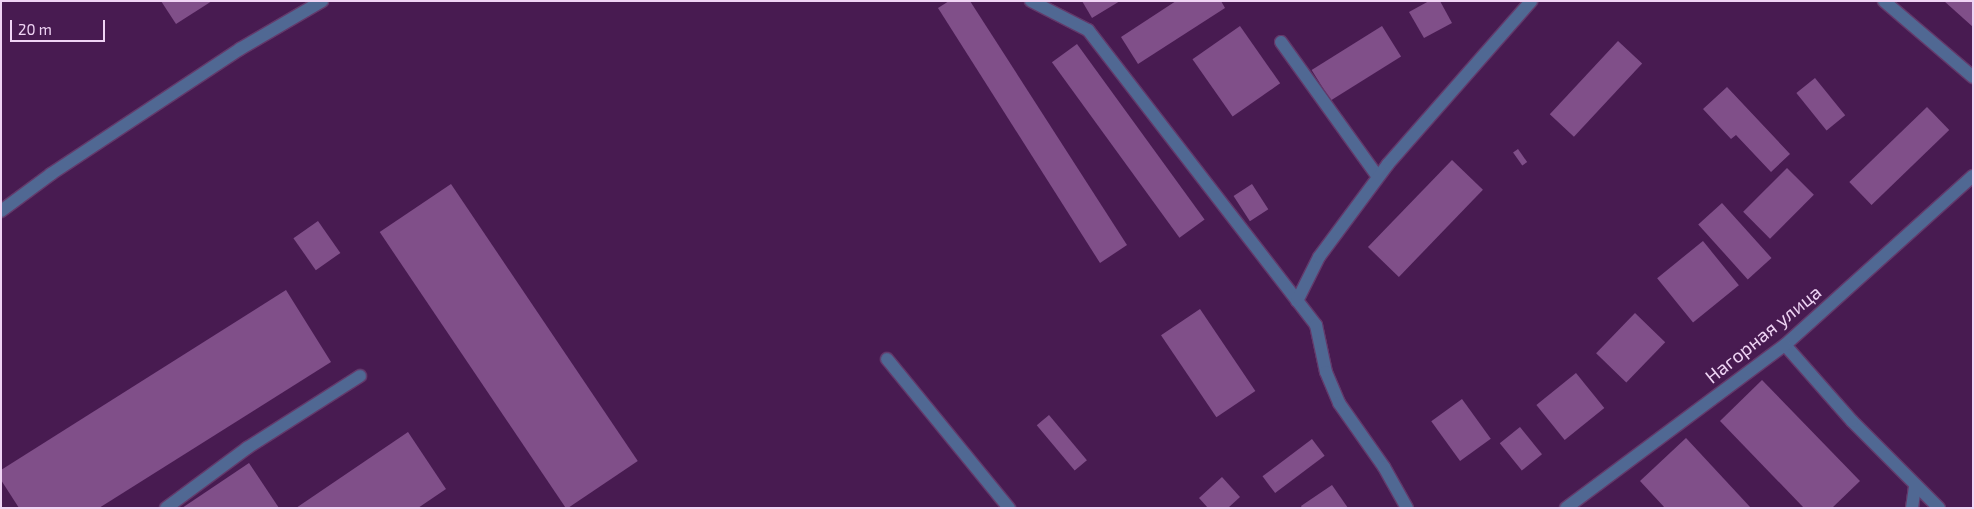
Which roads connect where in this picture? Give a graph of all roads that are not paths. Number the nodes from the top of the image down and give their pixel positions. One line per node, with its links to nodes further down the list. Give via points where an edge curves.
1 (322, 1): 9 (street, via 240,49 51,174)
2 (1031, 1): 10 (street, via 1088,30)
3 (1531, 1): 8 (street)
4 (1884, 1): 6 (street)
5 (1281, 42): 8 (street)
6 (1973, 77)
7 (1973, 176): 11 (street, Нагорная улица)
8 (1378, 177): 10 (street, via 1319,257)
9 (1, 212)
10 (1297, 301): 17 (street, via 1316,326 1326,372 1339,402 1384,467)
11 (1785, 345): 14 (street); 18 (street, Нагорная улица)
12 (887, 359): 16 (street)
13 (360, 376): 15 (street, via 247,448)
14 (1915, 486): 19 (street); 20 (street)
15 (166, 508)
16 (1009, 508)
17 (1407, 508)
18 (1566, 508)
19 (1912, 508)
20 (1939, 508)

